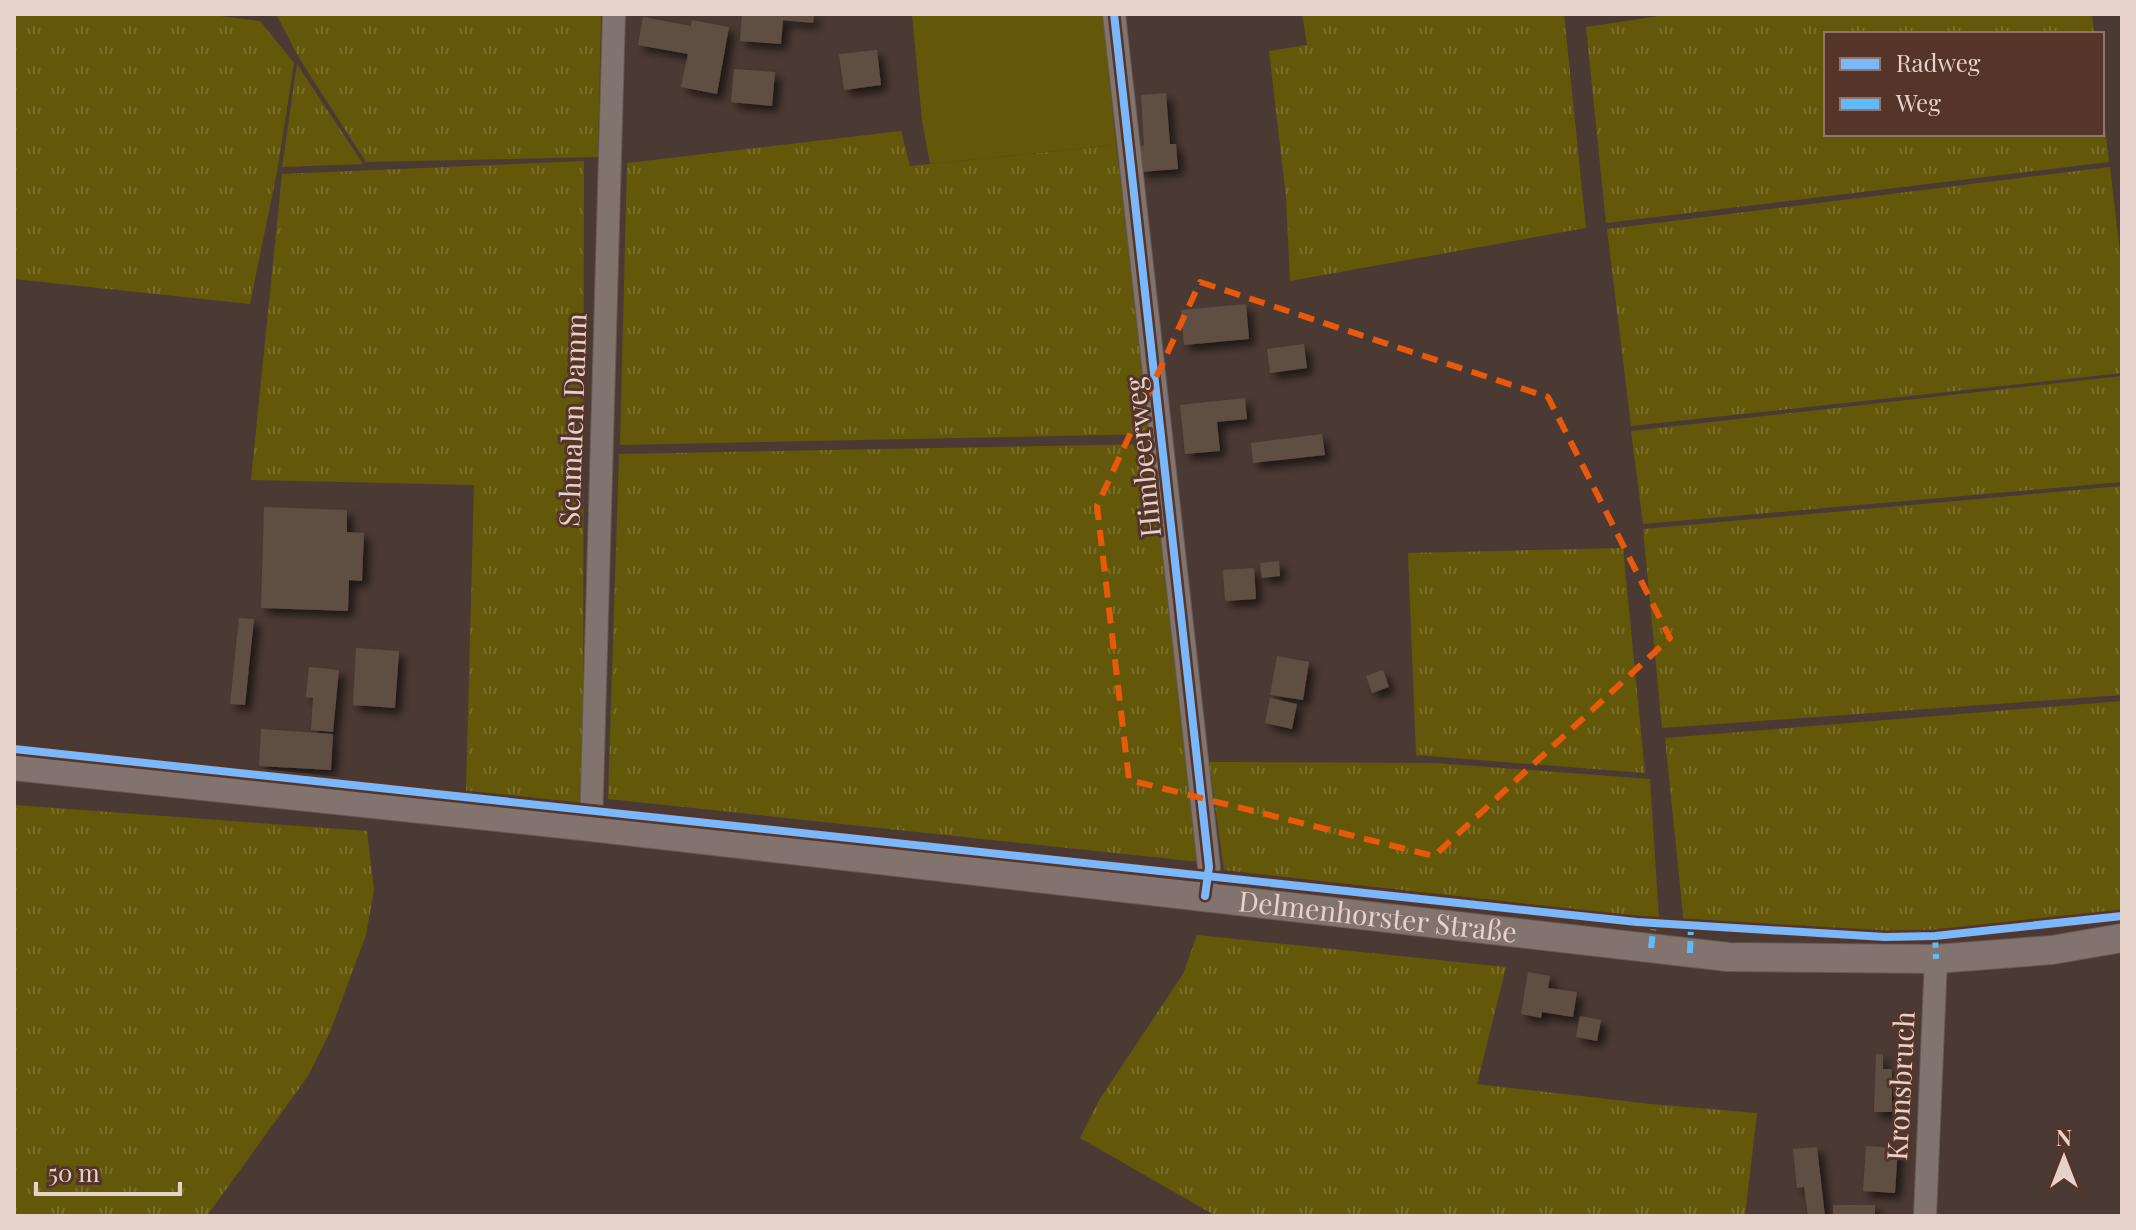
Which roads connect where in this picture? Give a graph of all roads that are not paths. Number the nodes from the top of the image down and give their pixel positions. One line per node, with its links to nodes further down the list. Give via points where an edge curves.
1 (614, 14): 4 (street, Schmalen Damm)
2 (1114, 14): 5 (street, Himbeerweg, via 1209,867)
3 (14, 766): 4 (main road, Delmenhorster Straße)
4 (591, 827): 5 (main road, Delmenhorster Straße)
5 (1205, 896): 7 (main road, Delmenhorster Straße, via 1728,957)
6 (2122, 938): 7 (main road, Delmenhorster Straße, via 2052,950)
7 (1936, 959): 8 (street, Kronsbruch)
8 (1925, 1216)

